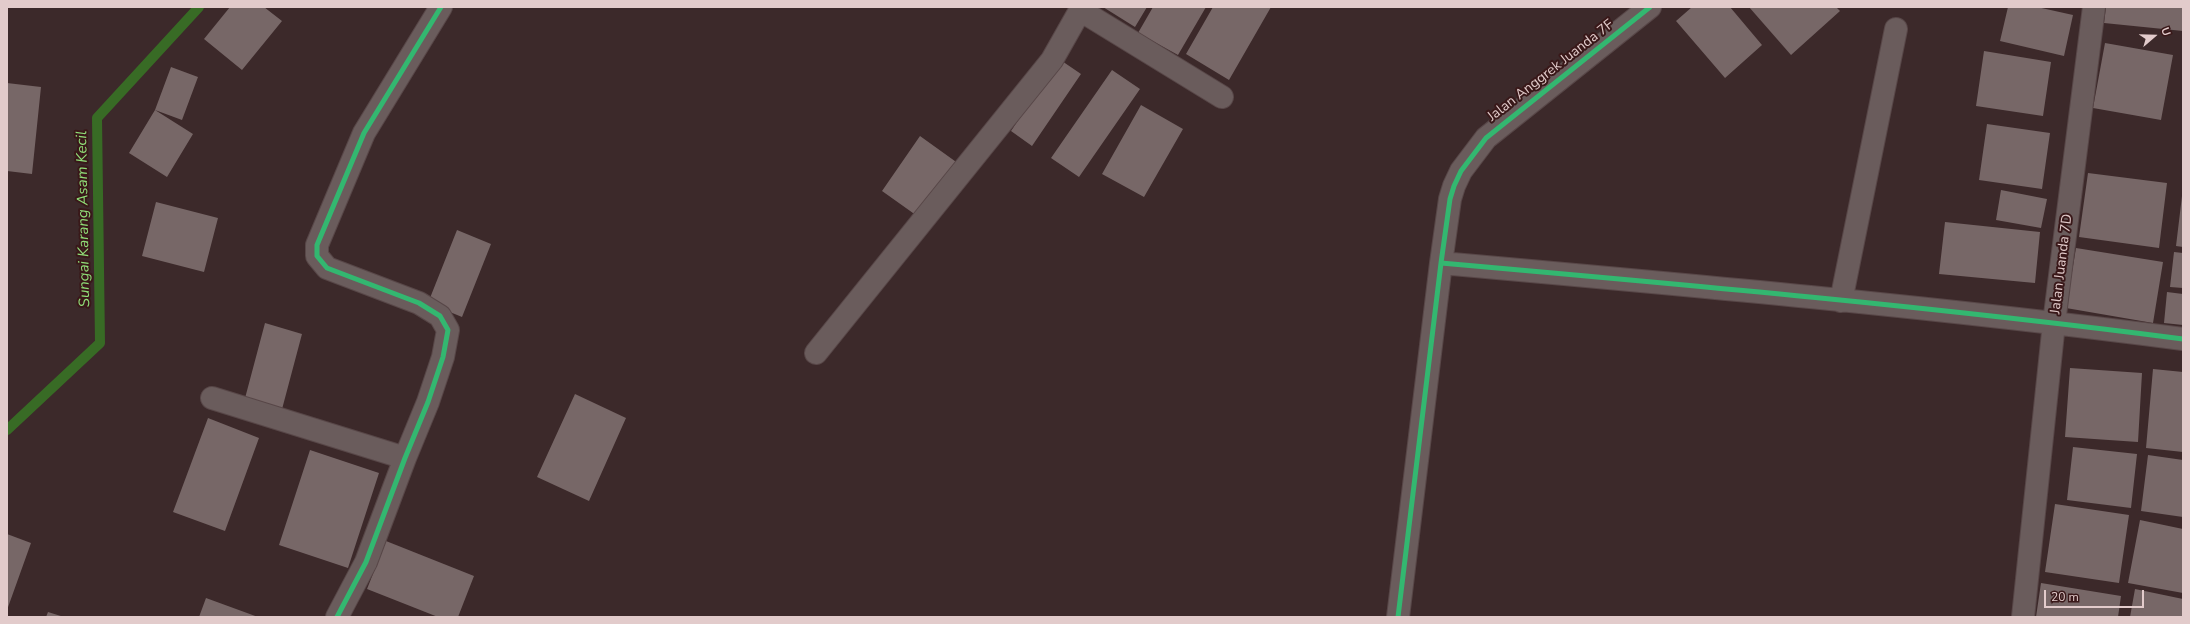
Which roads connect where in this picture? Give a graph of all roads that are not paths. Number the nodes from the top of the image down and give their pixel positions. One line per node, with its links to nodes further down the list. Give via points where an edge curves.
1 (441, 7): 13 (street, via 364,133 317,245 317,256 327,268 419,303 440,316 448,330 443,357 430,395)
2 (1650, 7): 7 (street, Jalan Anggrek Juanda 7F, via 1486,138 1461,171 1454,186)
3 (2094, 7): 9 (street, Jalan Juanda 7D)
4 (1081, 8): 6 (street); 11 (street, via 1052,60)
5 (1896, 29): 8 (street)
6 (1222, 97)
7 (1442, 264): 8 (street); 15 (street, Jalan Anggrek Juanda 7F)
8 (1841, 301): 9 (street)
9 (2054, 323): 10 (street); 16 (street, Jalan Juanda 7D)
10 (2183, 339)
11 (816, 353)
12 (212, 398): 13 (street)
13 (404, 458): 14 (street, via 366,562)
14 (337, 617)
15 (1398, 617)
16 (2023, 617)

